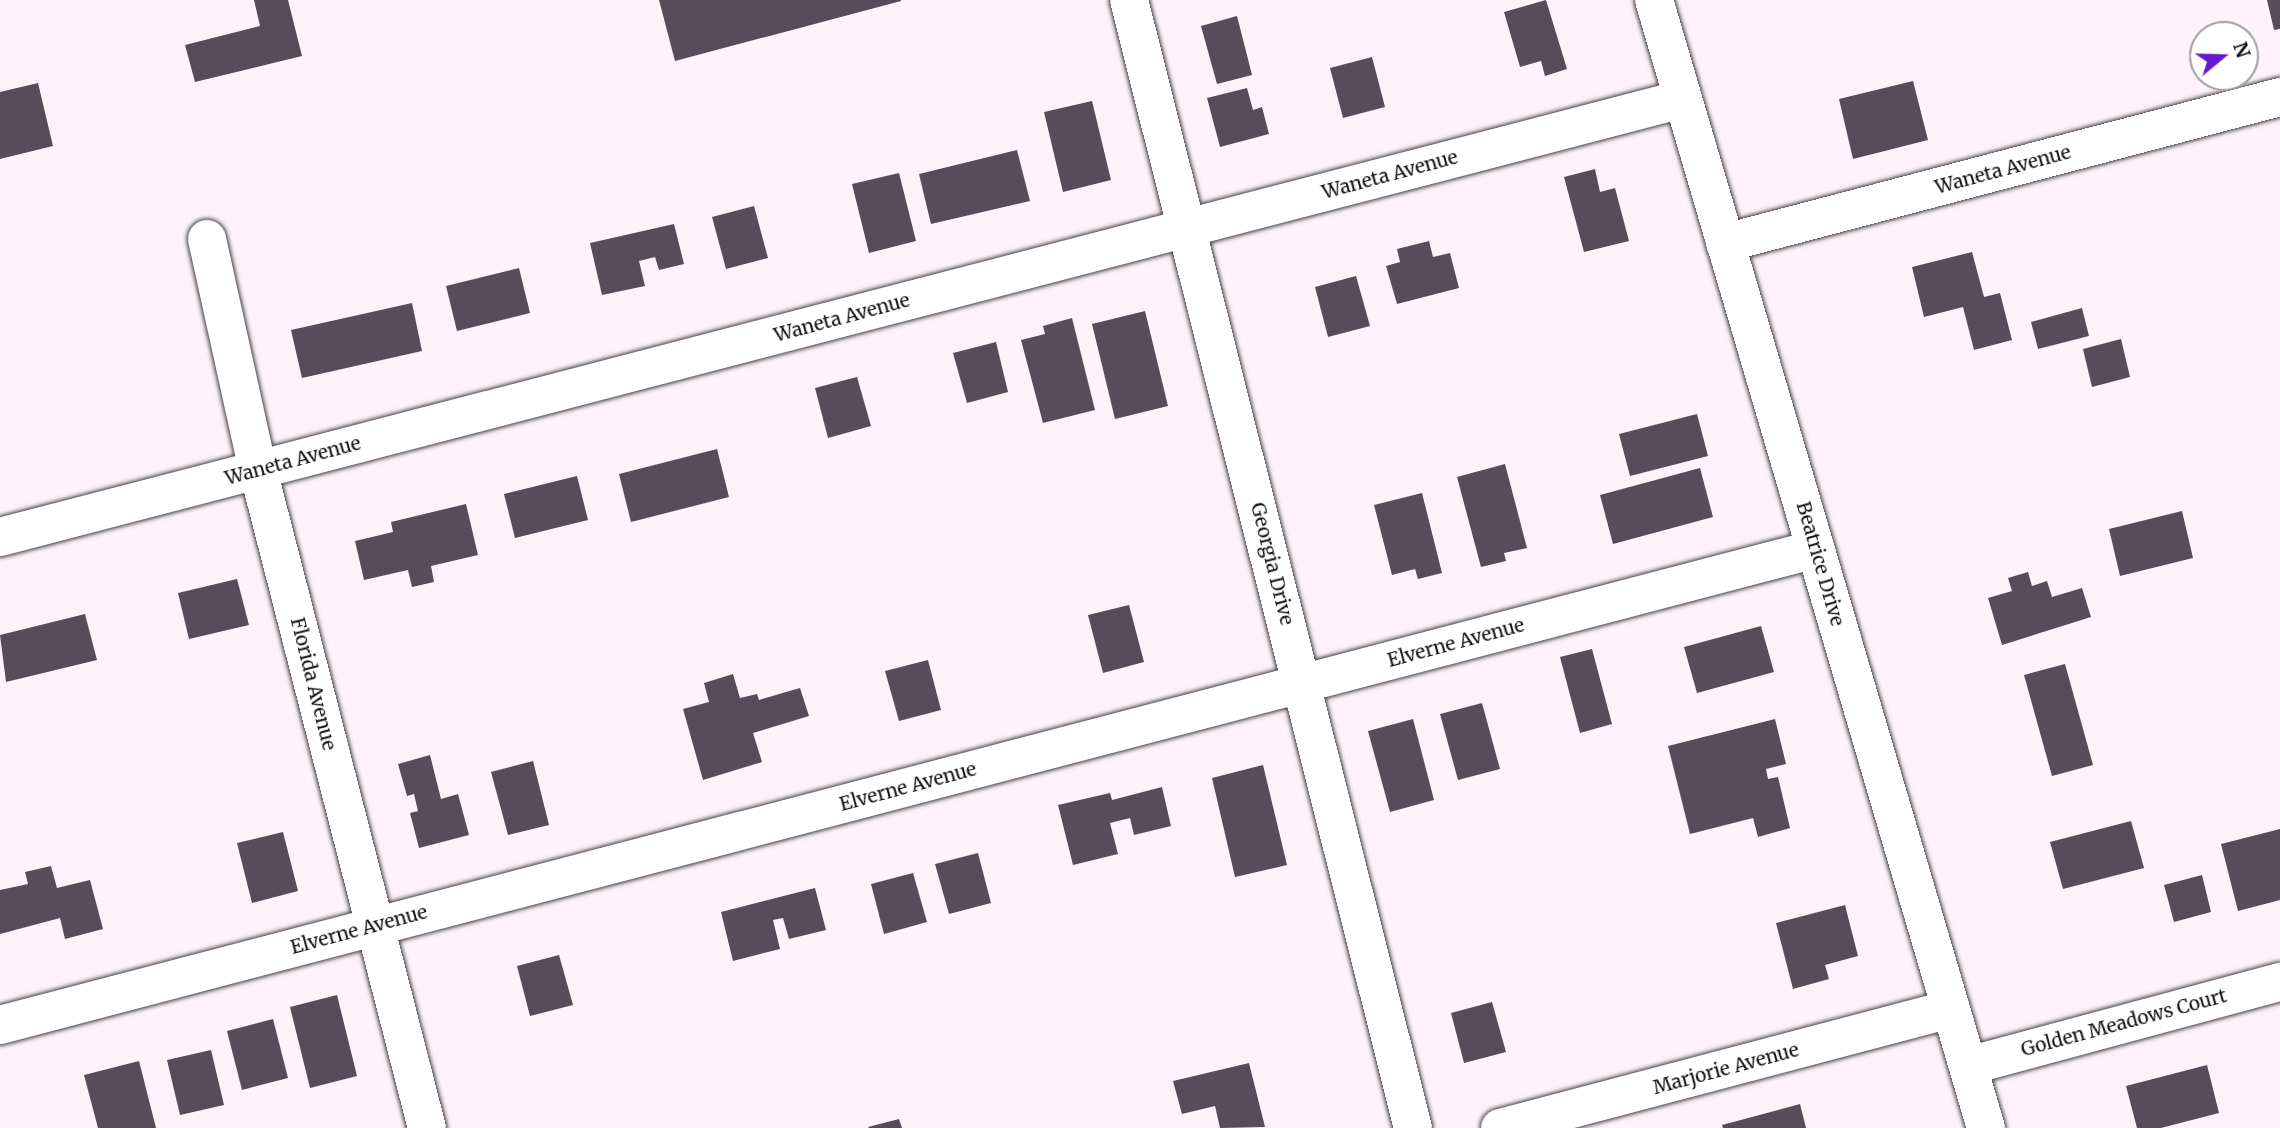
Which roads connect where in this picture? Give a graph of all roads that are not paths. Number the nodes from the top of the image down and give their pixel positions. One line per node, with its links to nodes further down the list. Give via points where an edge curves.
1 (1129, 0): 5 (street, Georgia Drive)
2 (1654, 0): 4 (street, Beatrice Drive)
3 (2280, 97): 7 (street, Waneta Avenue)
4 (1683, 99): 5 (street, Waneta Avenue); 7 (street, Beatrice Drive)
5 (1187, 228): 8 (street, Waneta Avenue); 11 (street, Georgia Drive)
6 (207, 239): 8 (street, Florida Avenue)
7 (1726, 243): 10 (street, Beatrice Drive)
8 (258, 470): 9 (street, Waneta Avenue); 12 (street, Florida Avenue)
9 (0, 537)
10 (1816, 549): 11 (street, Elverne Avenue); 14 (street, Beatrice Drive)
11 (1302, 684): 12 (street, Elverne Avenue); 18 (street, Georgia Drive)
12 (375, 926): 15 (street, Elverne Avenue); 17 (street, Florida Avenue)
13 (2280, 982): 16 (street, Golden Meadows Court)
14 (1951, 1009): 16 (street, Beatrice Drive); 19 (street, Marjorie Avenue)
15 (0, 1025)
16 (1968, 1066): 20 (street, Beatrice Drive)
17 (427, 1128)
18 (1413, 1128)
19 (1500, 1128)
20 (1986, 1128)

